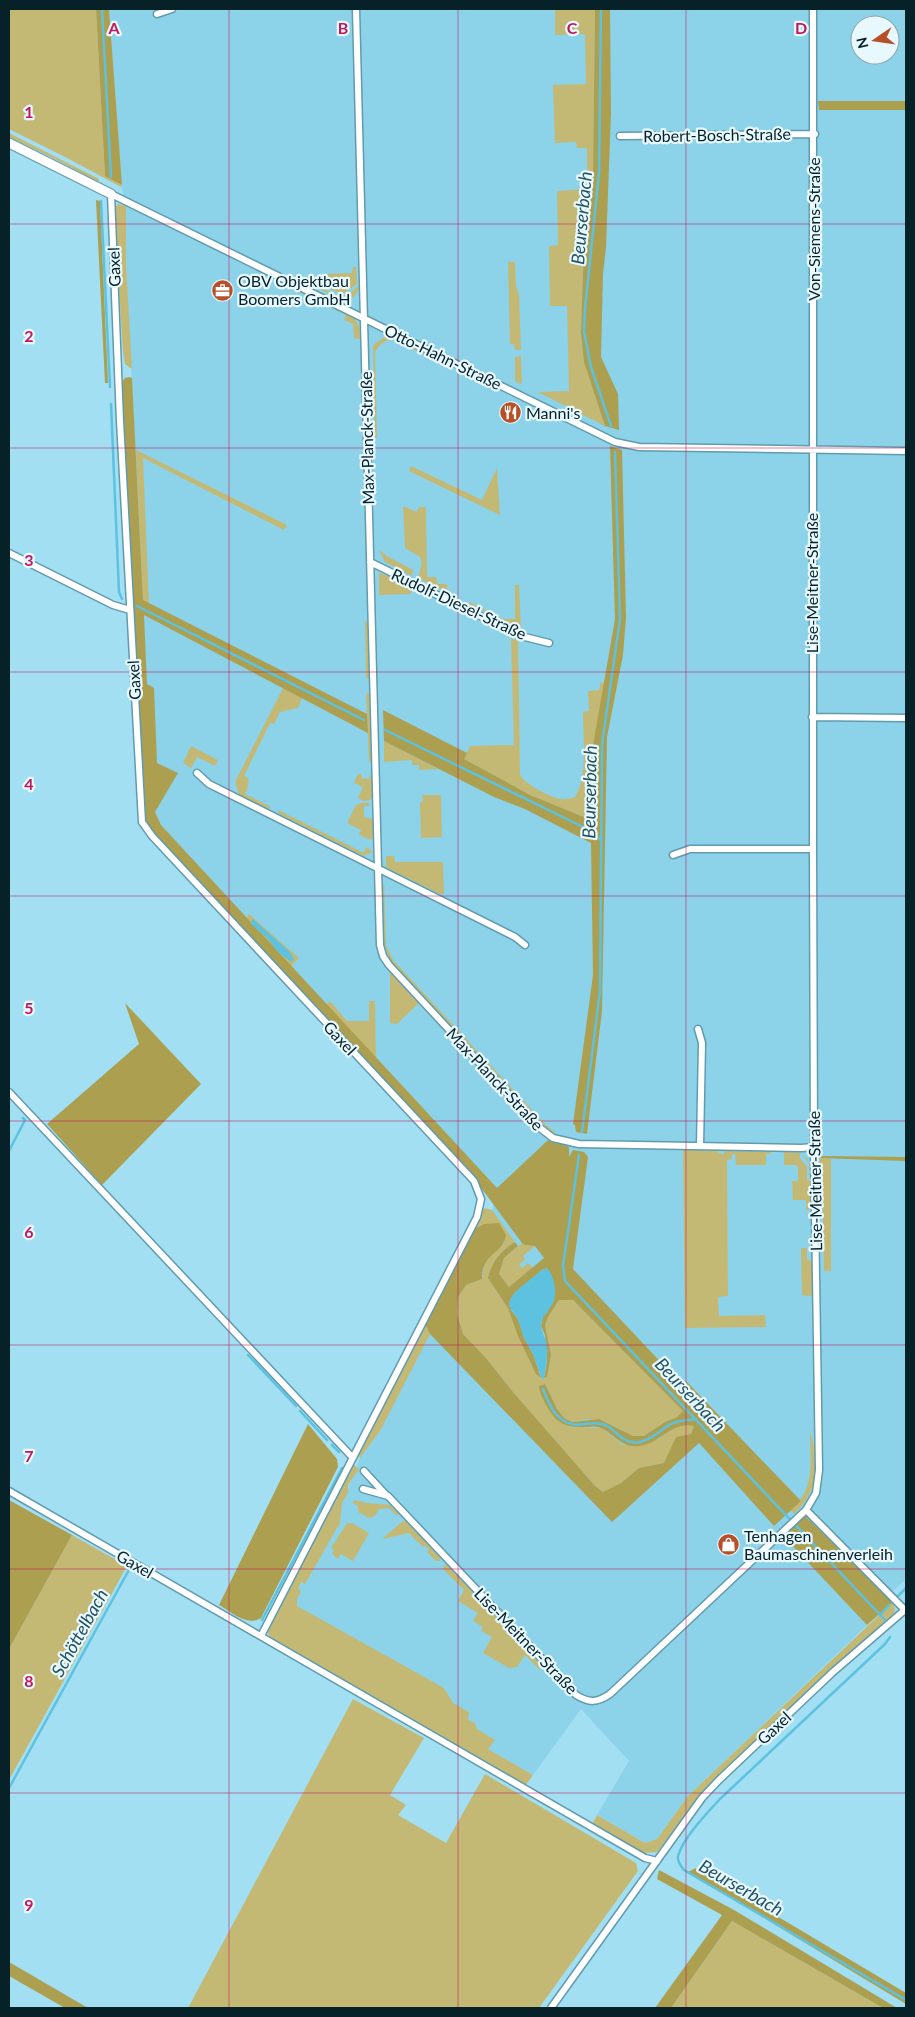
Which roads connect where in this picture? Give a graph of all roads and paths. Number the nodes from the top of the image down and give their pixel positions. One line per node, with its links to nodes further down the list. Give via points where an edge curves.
1 (172, 9): 4 (street)
2 (356, 9): 9 (street, Max-Planck-Straße)
3 (813, 9): 5 (street, Von-Siemens-Straße)
4 (157, 14)
5 (814, 134): 6 (street, Robert-Bosch-Straße); 10 (street, Von-Siemens-Straße)
6 (620, 136)
7 (9, 143): 8 (street, Otto-Hahn-Straße)
8 (111, 194): 9 (street, Otto-Hahn-Straße); 14 (street, Gaxel)
9 (364, 318): 10 (street, Otto-Hahn-Straße, via 615,442 639,447); 13 (street, Max-Planck-Straße)
10 (812, 449): 11 (street, Otto-Hahn-Straße); 16 (street, Lise-Meitner-Straße)
11 (906, 451)
12 (9, 553): 14 (street, via 113,605)
13 (370, 562): 15 (street, Rudolf-Diesel-Straße, via 521,636); 21 (street, Max-Planck-Straße)
14 (130, 610): 27 (street, Gaxel, via 142,822 479,1190 477,1217)
15 (549, 643)
16 (812, 717): 17 (street); 19 (street, Lise-Meitner-Straße)
17 (906, 718)
18 (198, 773): 21 (street, via 209,784)
19 (812, 849): 20 (street, via 690,849); 26 (street, Lise-Meitner-Straße)
20 (673, 855)
21 (379, 867): 22 (street, via 515,936); 25 (street, Max-Planck-Straße, via 380,945 385,960 547,1134 560,1141 579,1144)
22 (525, 945)
23 (698, 1029): 25 (street, via 702,1043)
24 (9, 1092): 27 (street)
25 (700, 1146): 26 (street, Max-Planck-Straße)
26 (814, 1147): 32 (street, Lise-Meitner-Straße, via 819,1470 816,1493)
27 (353, 1458): 34 (street, Gaxel)
28 (364, 1471): 31 (street, Lise-Meitner-Straße)
29 (362, 1489): 31 (street)
30 (9, 1491): 34 (street, Gaxel)
31 (388, 1496): 32 (street, Lise-Meitner-Straße, via 576,1695 592,1702 610,1694)
32 (806, 1510): 33 (street)
33 (906, 1610): 35 (street, Gaxel, via 833,1672 719,1780)
34 (262, 1636): 35 (street, Gaxel, via 637,1853)
35 (657, 1861): 36 (street, Gaxel)
36 (551, 2008)

